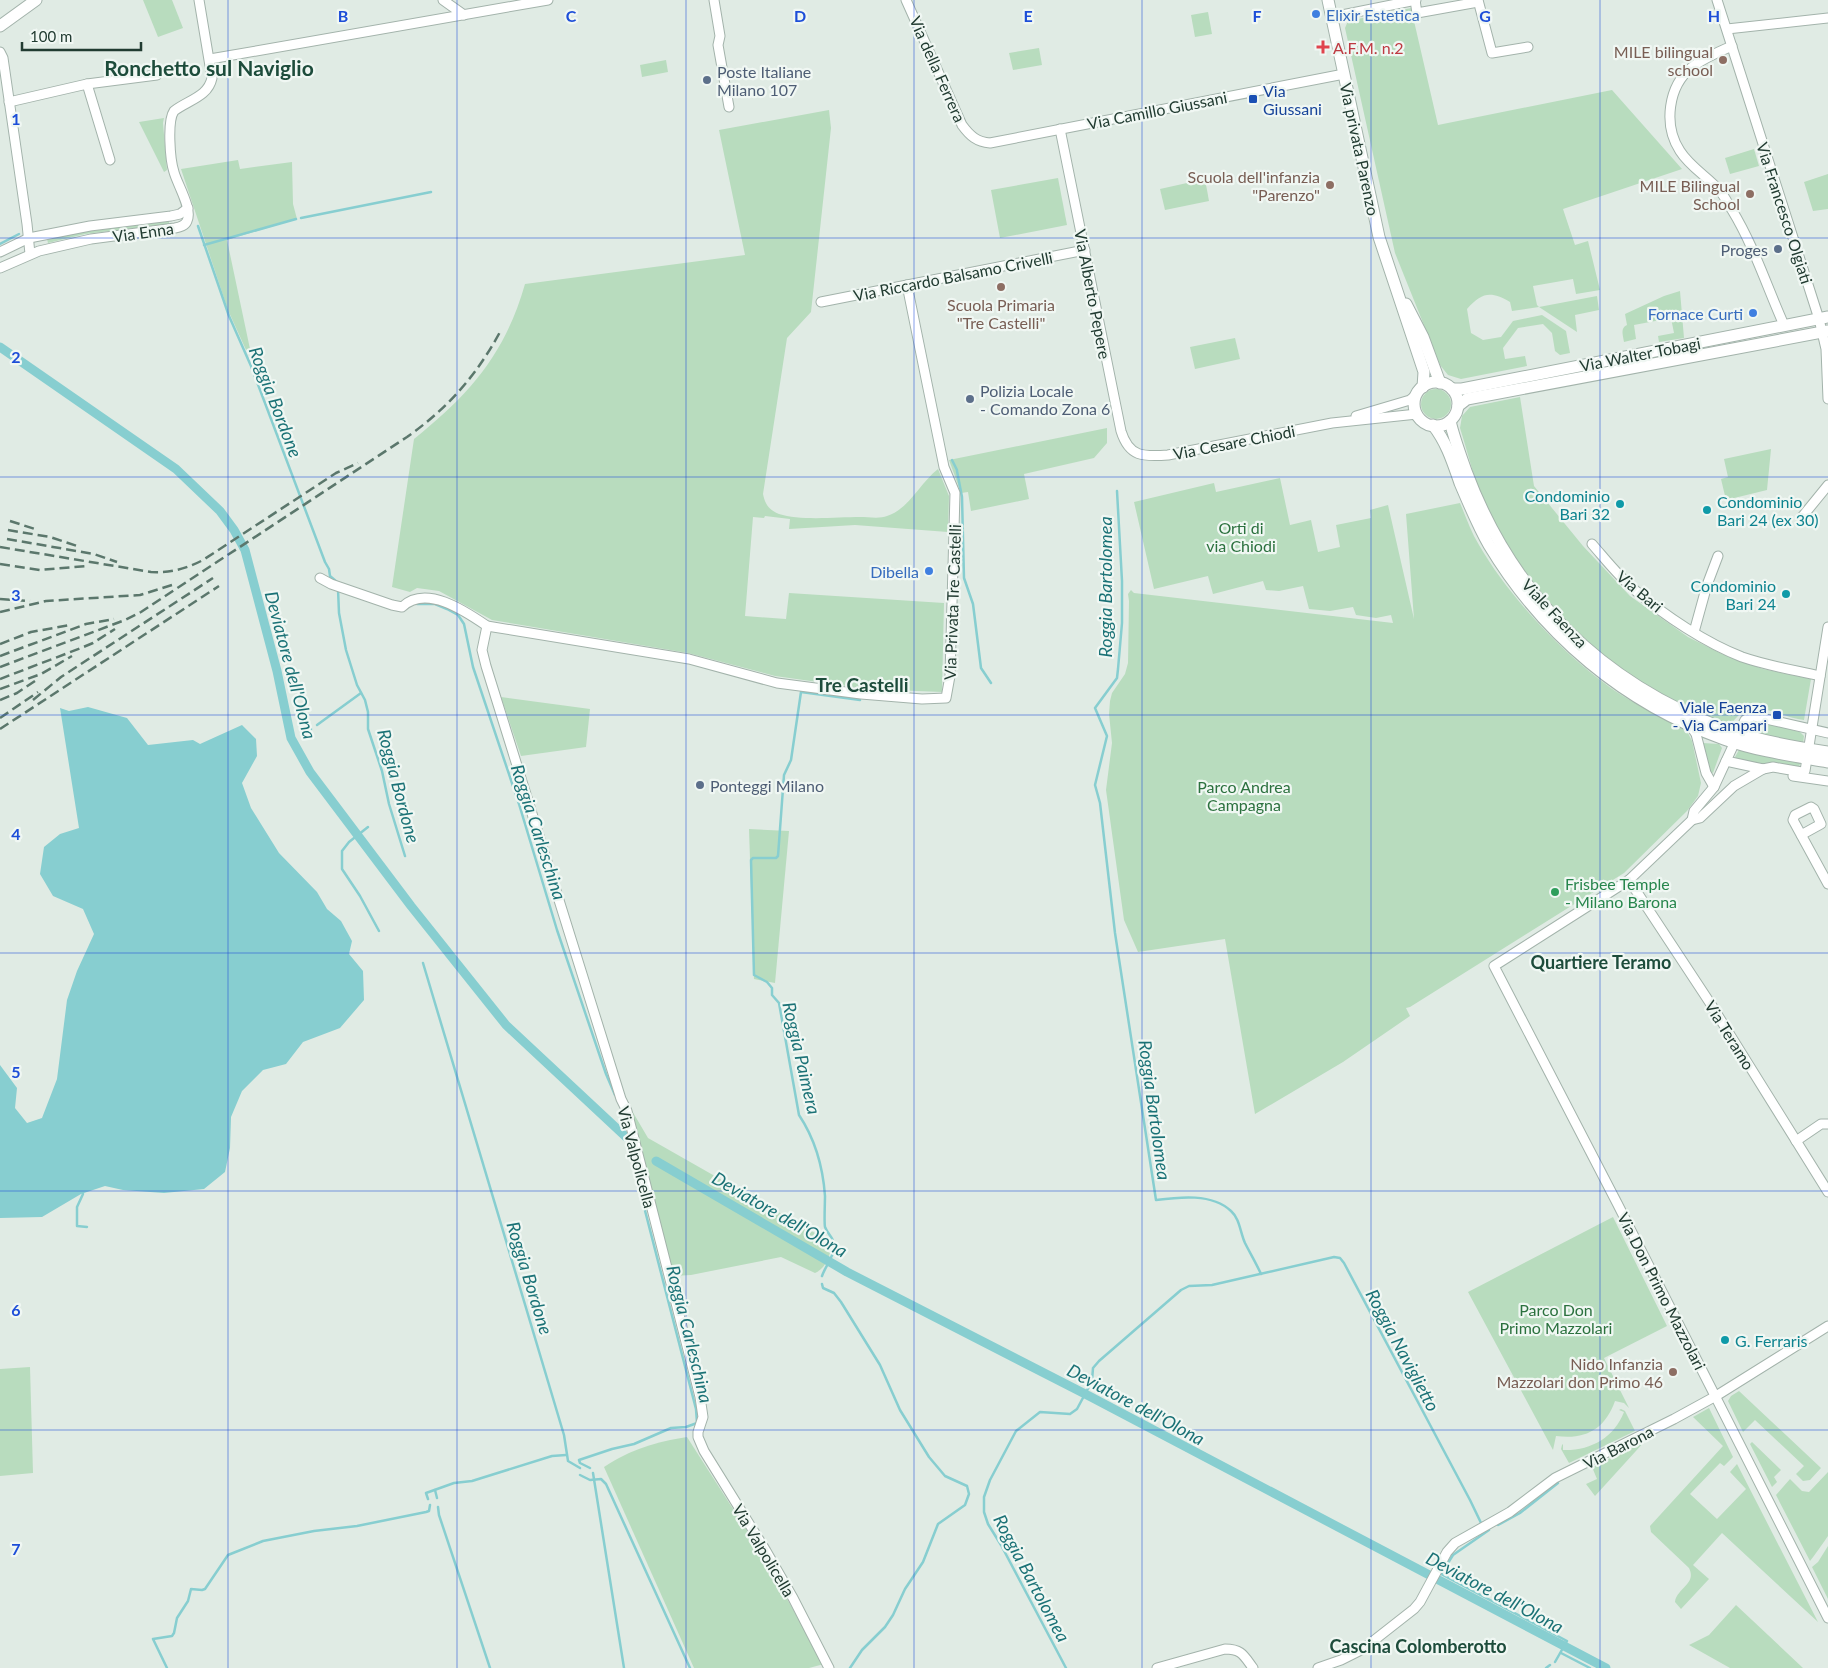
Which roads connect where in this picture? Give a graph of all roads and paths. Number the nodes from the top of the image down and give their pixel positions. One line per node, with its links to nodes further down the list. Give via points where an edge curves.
1 (36, 0): 14 (street)
2 (199, 0): 19 (street)
3 (443, 0): 11 (street)
4 (548, 0): 11 (street)
5 (714, 0): 24 (street)
6 (906, 0): 26 (street, Via della Ferrera, via 962,125)
7 (1328, 0): 12 (street, Via privata Parenzo)
8 (1416, 0): 10 (street, via 1417,12); 12 (street)
9 (1718, 0): 15 (street, Via Francesco Olgiati)
10 (1478, 1): 17 (street, via 1492,53)
11 (464, 15): 19 (street)
12 (1332, 17): 20 (street, Via privata Parenzo)
13 (1828, 18): 15 (street)
14 (0, 26)
15 (1727, 29): 16 (street, Via Francesco Olgiati)
16 (1732, 46): 37 (street, Via Francesco Olgiati); 38 (street, via 1701,61 1685,74 1673,95 1670,120 1679,149 1721,192 1743,229)
17 (1528, 47)
18 (0, 52): 23 (street)
19 (210, 59): 28 (street, via 210,87 171,116 173,171)
20 (1344, 74): 25 (street, Via Camillo Giussani); 34 (street, Via privata Parenzo, via 1379,238)
21 (157, 75): 22 (street)
22 (87, 84): 23 (street); 27 (street)
23 (9, 102): 29 (street)
24 (729, 107)
25 (1060, 129): 26 (street, Via Camillo Giussani, via 990,143); 30 (street, Via Alberto Pepere)
26 (972, 137)
27 (110, 160)
28 (188, 208): 29 (street, Via Enna, via 171,216); 32 (street, Via Enna, via 184,226 91,239)
29 (28, 238): 31 (street, Via Enna); 32 (street)
30 (1085, 250): 35 (street, Via Riccardo Balsamo Crivelli); 49 (street, Via Alberto Pepere, via 1120,431 1126,444)
31 (0, 252)
32 (30, 254): 33 (street)
33 (0, 268)
34 (1393, 281): 40 (street, Via privata Parenzo, via 1418,326); 42 (street, Via privata Parenzo, via 1424,372)
35 (907, 285): 36 (street, Via Riccardo Balsamo Crivelli); 55 (street, Via Privata Tre Castelli, via 944,467 955,493 950,676 946,698 861,694 777,683 689,659)
36 (821, 302)
37 (1823, 318): 38 (street, Via Walter Tobagi); 39 (street, Via Francesco Olgiati)
38 (1784, 325): 41 (street, Via Walter Tobagi)
39 (1825, 332): 43 (street, Via Francesco Olgiati); 44 (street, Via Walter Tobagi, via 1467,399)
40 (1440, 383): 41 (street); 42 (street, via 1430,383)
41 (1452, 389): 44 (street)
42 (1420, 391): 45 (street, via 1414,405); 47 (street, Via Cesare Chiodi, via 1410,400)
43 (1828, 399)
44 (1458, 406): 46 (street)
45 (1417, 414): 47 (street, Via Cesare Chiodi); 48 (street, via 1424,422)
46 (1450, 421): 48 (street); 62 (street, Viale Faenza, via 1486,520 1519,574 1550,613 1598,658 1636,686)
47 (1332, 424): 49 (street, Via Cesare Chiodi, via 1168,455 1144,456)
48 (1433, 425): 59 (street, Viale Faenza, via 1443,438 1483,535 1534,609 1569,645 1606,676)
49 (1137, 453)
50 (1828, 484): 51 (street)
51 (1802, 517)
52 (1592, 544): 57 (street, Via Bari, via 1635,590)
53 (1718, 556): 57 (street)
54 (320, 578): 55 (street, via 402,607 416,597 441,601)
55 (487, 626): 81 (street, Via Valpolicella, via 482,650 486,666 627,1111 700,1397 703,1417 698,1432 700,1442 793,1598)
56 (1828, 626): 58 (street)
57 (1694, 632): 58 (street, Via Bari, via 1742,657)
58 (1820, 676): 60 (street)
59 (1684, 722): 62 (street, Viale Faenza); 70 (street, Viale Faenza, via 1696,734 1706,773)
60 (1812, 730): 61 (street); 62 (street, via 1753,716 1745,720); 64 (street)
61 (1828, 733)
62 (1737, 738): 64 (street, Viale Faenza); 65 (street)
63 (1828, 752): 64 (street, Viale Faenza)
64 (1809, 754): 66 (street, Viale Faenza); 67 (street, via 1802,772 1772,767)
65 (1726, 761): 67 (street); 70 (street)
66 (1828, 762)
67 (1763, 769): 68 (street); 69 (street)
68 (1828, 781)
69 (1734, 786): 70 (street); 71 (street, via 1700,818)
70 (1714, 787): 71 (street, via 1694,811)
71 (1692, 820): 73 (street)
72 (1801, 835): 74 (street)
73 (1629, 880): 76 (street, Via Teramo); 79 (street, Via Don Primo Mazzolari, via 1494,966)
74 (1828, 884)
75 (1828, 1124): 76 (street, via 1821,1124)
76 (1796, 1141): 77 (street, Via Teramo)
77 (1828, 1192)
78 (1828, 1326): 79 (street, Via Barona)
79 (1716, 1396): 80 (street, Via Don Primo Mazzolari); 84 (street, Via Barona, via 1555,1478 1510,1512 1454,1543 1414,1609 1369,1645 1347,1658)
80 (1828, 1618)
81 (829, 1668)
82 (1157, 1668): 83 (street, via 1235,1649)
83 (1253, 1668)
84 (1318, 1668)

